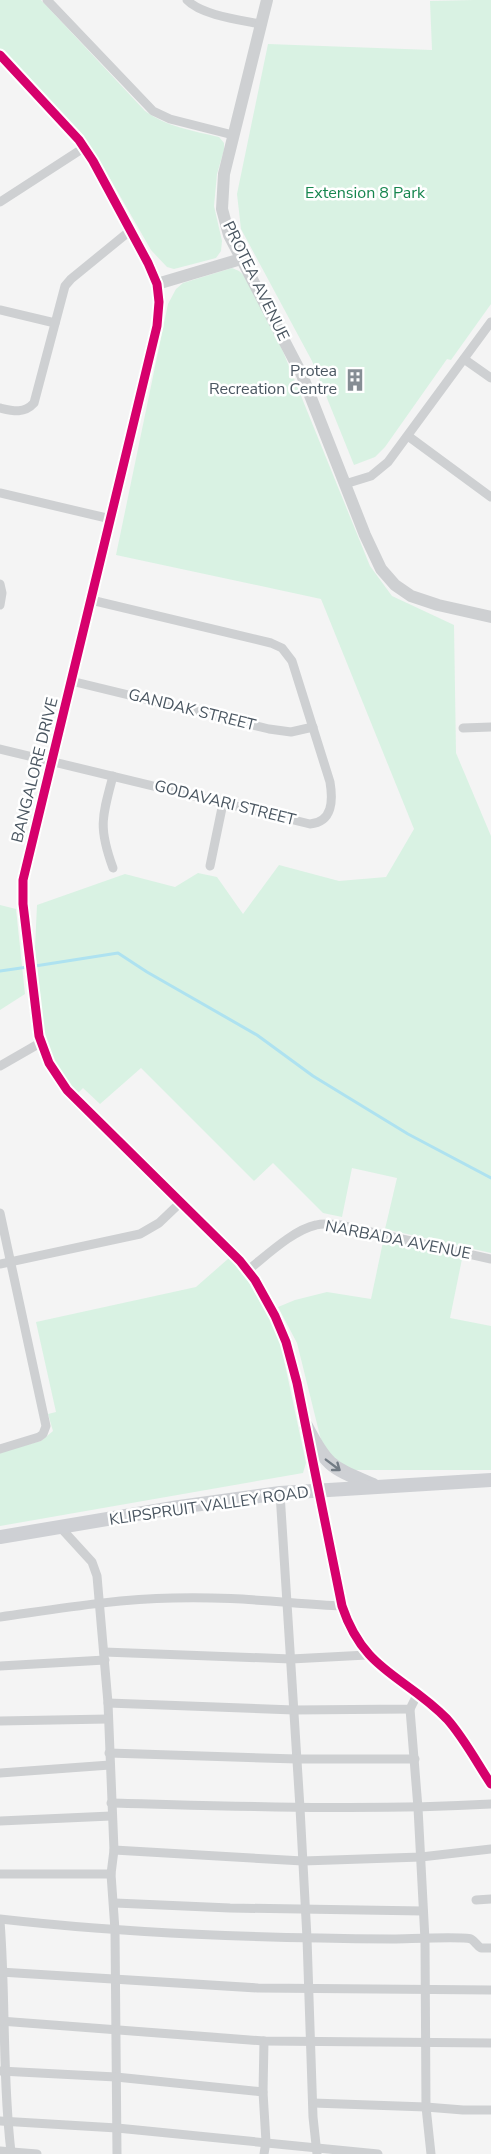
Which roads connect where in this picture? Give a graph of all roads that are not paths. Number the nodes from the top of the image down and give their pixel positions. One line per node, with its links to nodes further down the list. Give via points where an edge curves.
1 (46, 0): 6 (street, via 153,111)
2 (187, 0): 4 (street, via 212,13)
3 (267, 0): 4 (street, PROTEA AVENUE)
4 (261, 24): 6 (street, PROTEA AVENUE)
5 (0, 55): 7 (street, BANGALORE DRIVE)
6 (233, 135): 10 (street, PROTEA AVENUE, via 224,174 222,209)
7 (85, 147): 8 (street); 9 (street, BANGALORE DRIVE)
8 (0, 202)
9 (131, 230): 11 (street, BANGALORE DRIVE); 14 (street, via 68,282)
10 (241, 259): 11 (street); 19 (street, PROTEA AVENUE, via 293,355)
11 (157, 284): 22 (street, BANGALORE DRIVE, via 157,326)
12 (0, 310): 14 (street)
13 (491, 322): 15 (street)
14 (55, 323): 17 (street, via 34,403 22,411)
15 (464, 359): 16 (street); 18 (street)
16 (491, 378)
17 (0, 408)
18 (408, 436): 19 (street, via 375,474); 21 (street)
19 (345, 484): 26 (street, PROTEA AVENUE, via 371,549 394,585 424,601)
20 (0, 492): 22 (street)
21 (491, 497)
22 (111, 519): 24 (street, BANGALORE DRIVE)
23 (0, 584): 25 (street)
24 (91, 600): 27 (street, BANGALORE DRIVE); 28 (street, GODAVARI STREET, via 282,648 292,661)
25 (0, 605)
26 (491, 616)
27 (71, 681): 28 (street, GANDAK STREET, via 269,729 291,732); 32 (street, BANGALORE DRIVE)
28 (313, 726): 34 (street, GODAVARI STREET, via 332,791 323,821 310,824)
29 (491, 727): 30 (street)
30 (463, 728)
31 (0, 749): 32 (street, GODAVARI STREET)
32 (52, 761): 33 (street, GODAVARI STREET); 37 (street, BANGALORE DRIVE, via 23,880 30,977)
33 (113, 776): 34 (street, GODAVARI STREET); 36 (street, via 104,808 102,837)
34 (223, 803): 35 (street)
35 (210, 866)
36 (113, 868)
37 (40, 1043): 38 (street); 39 (street, BANGALORE DRIVE, via 67,1090)
38 (0, 1066)
39 (181, 1202): 42 (street, via 159,1223 140,1234); 44 (street, BANGALORE DRIVE)
40 (0, 1213): 42 (street)
41 (491, 1259): 44 (street, NARBADA AVENUE, via 323,1224 296,1234)
42 (11, 1262): 43 (street); 46 (street, via 46,1426 39,1437)
43 (0, 1264)
44 (248, 1270): 45 (street, BANGALORE DRIVE, via 281,1328)
45 (306, 1426): 48 (main road, one-way to 48, via 331,1466); 49 (street, BANGALORE DRIVE)
46 (0, 1449)
47 (491, 1480): 48 (main road, KLIPSPRUIT VALLEY ROAD)
48 (376, 1486): 49 (main road, KLIPSPRUIT VALLEY ROAD)
49 (319, 1491): 50 (main road, KLIPSPRUIT VALLEY ROAD); 55 (street, BANGALORE DRIVE)
50 (279, 1493): 51 (main road, KLIPSPRUIT VALLEY ROAD); 53 (street)
51 (60, 1527): 52 (main road, KLIPSPRUIT VALLEY ROAD); 54 (street, via 95,1568)
52 (0, 1537)
53 (286, 1603): 54 (street, via 171,1598); 55 (street); 59 (street)
54 (100, 1604): 56 (street); 58 (street)
55 (342, 1606): 57 (street, BANGALORE DRIVE)
56 (0, 1617)
57 (367, 1655): 59 (street); 61 (street, BANGALORE DRIVE)
58 (104, 1656): 59 (street); 60 (street); 62 (street)
59 (291, 1659): 64 (street)
60 (0, 1665)
61 (417, 1695): 63 (street); 72 (street, BANGALORE DRIVE, via 447,1720)
62 (108, 1703): 64 (street); 65 (street)
63 (410, 1709): 64 (street); 69 (street)
64 (294, 1710): 68 (street)
65 (108, 1719): 66 (street); 67 (street)
66 (0, 1721)
67 (109, 1753): 68 (street); 70 (street)
68 (297, 1759): 69 (street); 75 (street)
69 (415, 1759): 76 (street)
70 (110, 1765): 71 (street); 73 (street)
71 (0, 1773)
72 (491, 1784)
73 (111, 1803): 75 (street); 77 (street)
74 (491, 1804): 76 (street)
75 (300, 1808): 76 (street); 82 (street)
76 (418, 1808): 81 (street)
77 (111, 1816): 78 (street); 80 (street)
78 (0, 1821)
79 (491, 1849): 81 (street)
80 (114, 1850): 82 (street); 84 (street)
81 (421, 1857): 82 (street); 89 (street)
82 (303, 1861): 88 (street)
83 (0, 1874): 84 (street)
84 (111, 1874): 87 (street)
85 (491, 1899): 86 (street)
86 (476, 1900)
87 (115, 1903): 88 (street); 91 (street)
88 (306, 1910): 89 (street); 92 (street)
89 (423, 1911): 93 (street)
90 (0, 1920): 91 (street); 95 (street)
91 (115, 1930): 92 (street); 96 (street)
92 (308, 1938): 93 (street); 97 (street)
93 (425, 1940): 94 (street, via 468,1939 480,1948); 98 (street)
94 (491, 1948)
95 (2, 1972): 96 (street); 100 (street)
96 (115, 1978): 97 (street); 101 (street)
97 (309, 1989): 98 (street); 103 (street)
98 (427, 1989): 99 (street); 104 (street)
99 (491, 1990)
100 (2, 2021): 101 (street); 106 (street)
101 (116, 2029): 102 (street); 107 (street)
102 (264, 2041): 103 (street); 108 (street)
103 (311, 2042): 104 (street); 109 (street)
104 (426, 2043): 105 (street); 110 (street)
105 (491, 2043)
106 (2, 2071): 107 (street); 112 (street)
107 (116, 2077): 108 (street); 113 (street)
108 (263, 2092): 114 (street)
109 (313, 2103): 110 (street); 116 (street)
110 (426, 2107): 111 (street); 123 (street)
111 (491, 2110)
112 (4, 2121): 113 (street); 117 (street)
113 (117, 2128): 114 (street); 120 (street)
114 (266, 2142): 116 (street); 121 (street)
115 (0, 2151): 117 (street)
116 (317, 2151): 122 (street)
117 (11, 2152): 118 (street)
118 (26, 2154): 119 (street)
119 (37, 2154)
120 (117, 2154)
121 (264, 2154)
122 (378, 2154)
123 (431, 2154)

